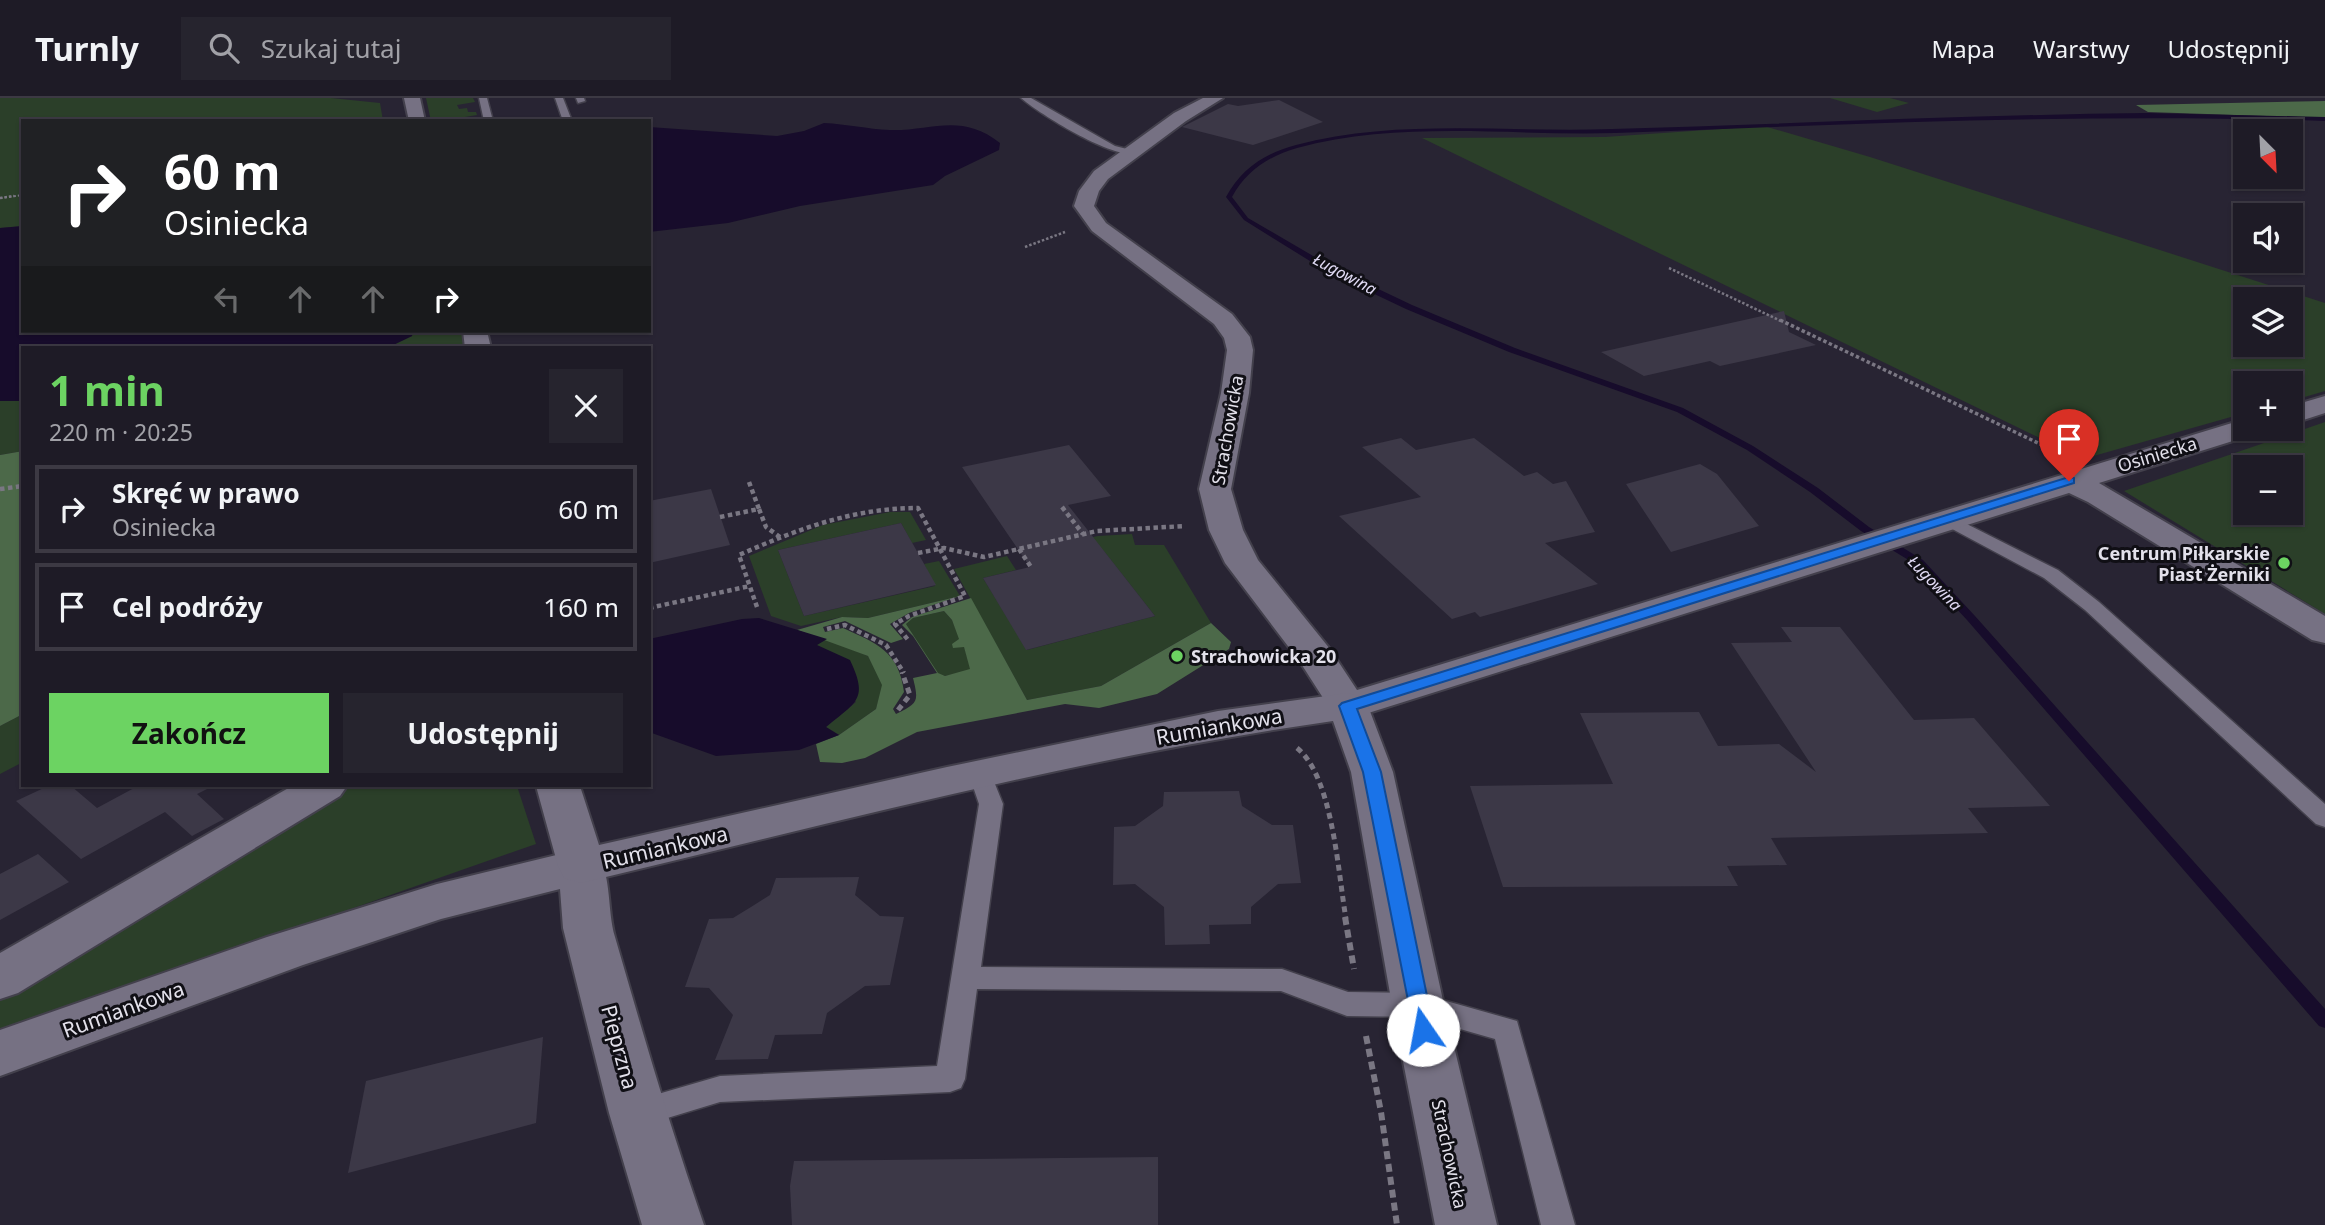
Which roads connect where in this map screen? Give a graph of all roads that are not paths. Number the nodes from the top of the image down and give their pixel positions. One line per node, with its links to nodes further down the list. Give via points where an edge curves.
1 (412, 98): 6 (street)
2 (483, 98): 7 (lane)
3 (559, 98): 8 (lane)
4 (1025, 98): 9 (lane, via 1112,149)
5 (1215, 98): 9 (street, via 1180,117)
6 (417, 119)
7 (488, 119)
8 (567, 119)
9 (1134, 152): 16 (street, Strachowicka, via 1101,175 1084,206 1097,224 1223,319 1237,337 1235,393 1215,489 1224,523 1242,563)
10 (2325, 404): 11 (street)
11 (2303, 411)
12 (2233, 432): 13 (street, Osiniecka)
13 (2081, 477): 14 (street, Osiniecka); 15 (street, via 2099,495)
14 (1947, 519): 16 (street, Osiniecka); 20 (lane, via 2051,574 2092,606)
15 (2325, 632)
16 (1348, 706): 17 (street, Rumiankowa, via 1256,717); 24 (street, Strachowicka, via 1372,772)
17 (981, 775): 21 (street, Rumiankowa); 23 (lane, via 991,804)
18 (323, 787): 22 (street)
19 (558, 787): 21 (street, Pieprzna)
20 (2325, 818)
21 (581, 866): 25 (street, Rumiankowa, via 437,902); 26 (street, Pieprzna, via 586,918)
22 (0, 978)
23 (966, 978): 24 (lane, via 1282,980 1348,1004); 26 (lane, via 950,1079 720,1089)
24 (1418, 1005): 28 (street, Strachowicka); 29 (lane, via 1507,1030)
25 (0, 1053)
26 (637, 1113): 27 (street, Pieprzna)
27 (673, 1225)
28 (1465, 1225)
29 (1558, 1225)

